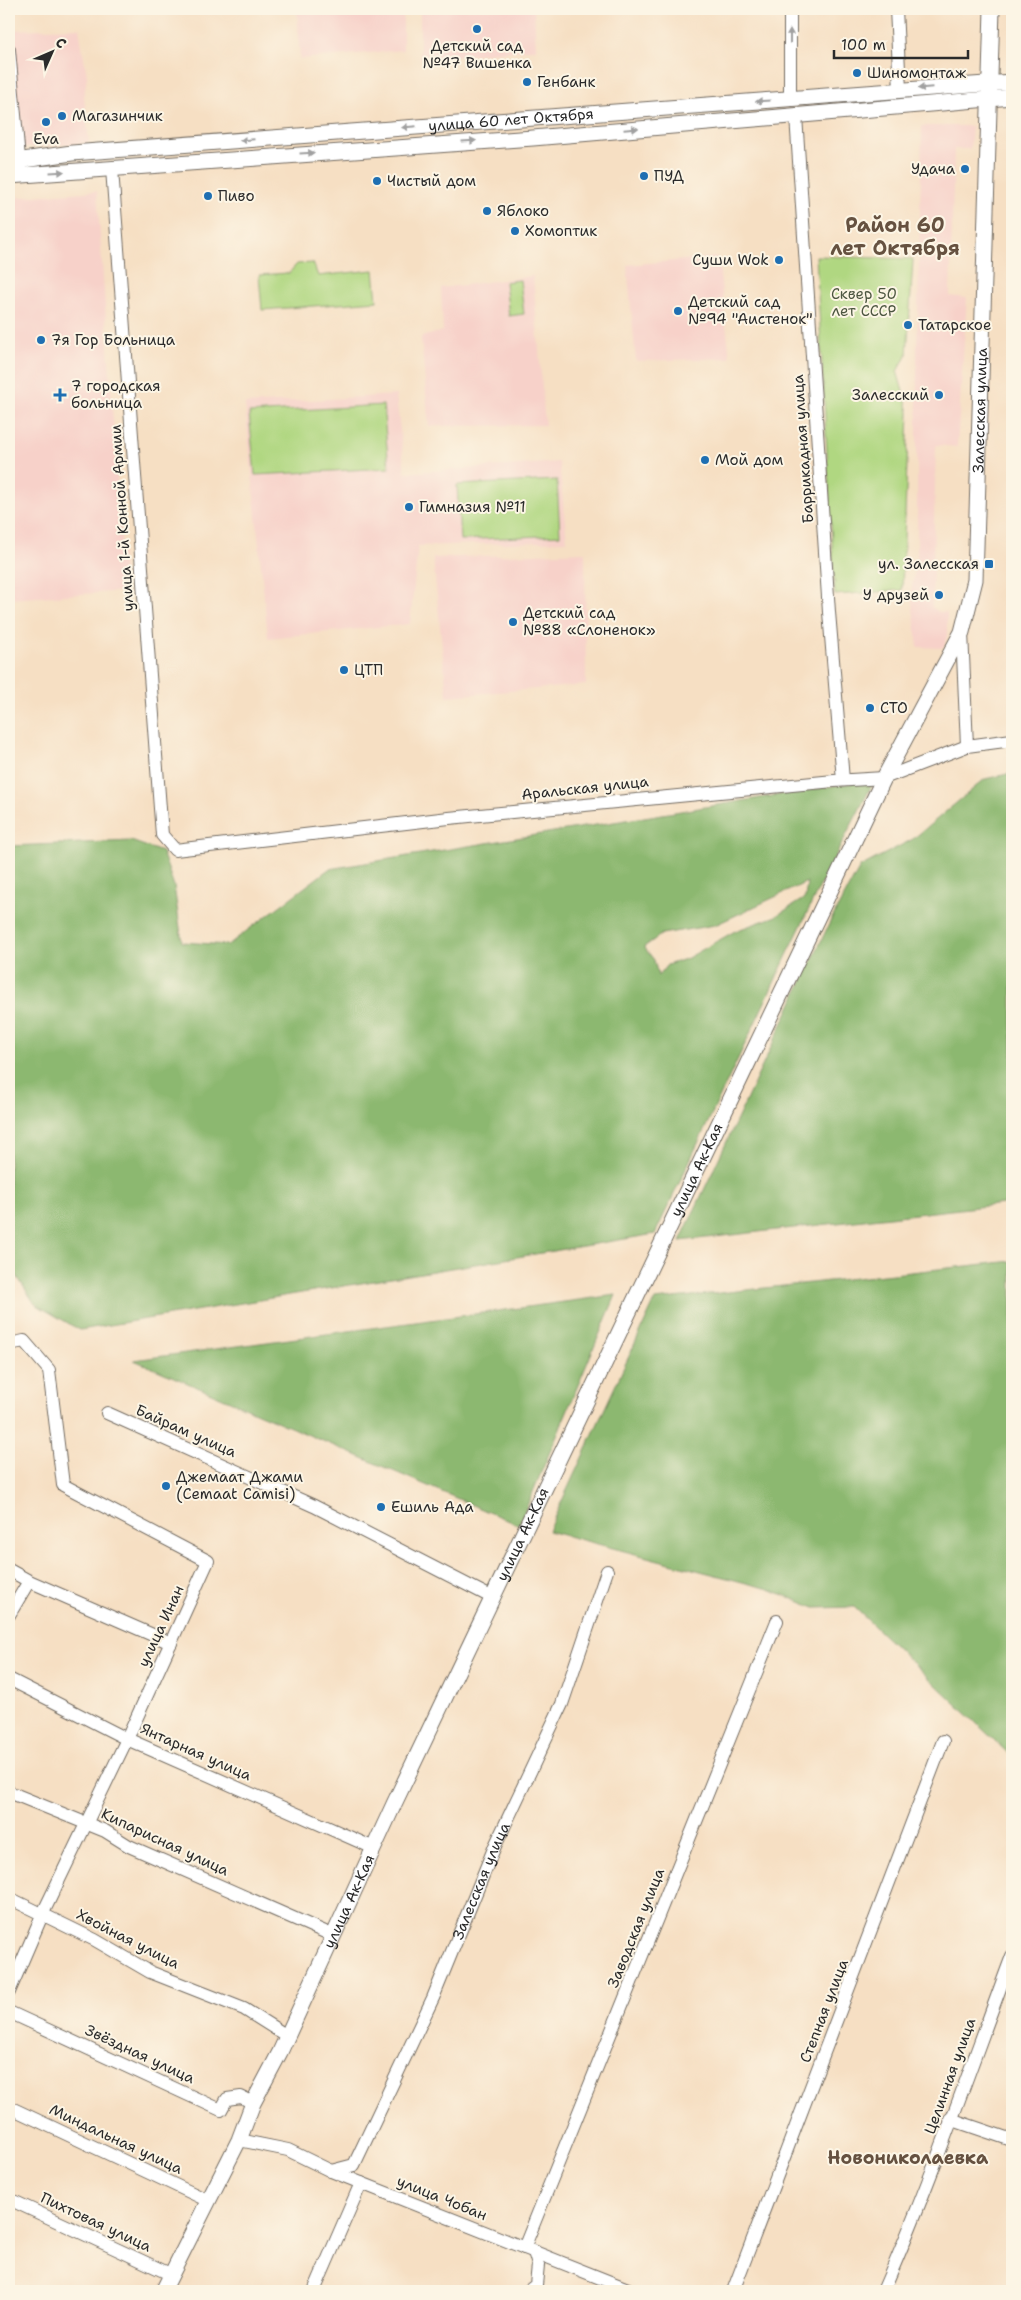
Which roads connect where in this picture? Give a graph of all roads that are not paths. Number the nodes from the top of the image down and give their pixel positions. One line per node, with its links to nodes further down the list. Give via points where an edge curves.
1 (790, 9): 10 (street, one-way to 1)
2 (896, 9): 7 (street)
3 (992, 9): 5 (main road, Залесская улица)
4 (9, 50): 14 (street)
5 (991, 82): 6 (main road, улица 60 лет Октября); 7 (main road, улица 60 лет Октября, one-way to 7); 9 (main road, Залесская улица)
6 (1012, 82)
7 (900, 90): 10 (main road, улица 60 лет Октября)
8 (1012, 97): 9 (main road, улица 60 лет Октября)
9 (991, 98): 11 (main road, улица 60 лет Октября); 16 (main road, Залесская улица, via 975,580)
10 (790, 99): 12 (main road, улица 60 лет Октября, one-way to 12)
11 (796, 116): 13 (main road, улица 60 лет Октября, one-way to 11); 20 (street, Баррикадная улица)
12 (275, 138): 13 (main road); 14 (main road, улица 60 лет Октября, one-way to 14, via 72,154)
13 (276, 155): 15 (main road, улица 60 лет Октября)
14 (14, 168): 15 (main road, улица 60 лет Октября, one-way to 15)
15 (112, 169): 21 (street, улица 1-й Конной Армии)
16 (962, 632): 18 (street, Залесская улица); 19 (main road, Залесская улица)
17 (1012, 740): 18 (street, Аральская улица)
18 (967, 746): 19 (street, Аральская улица)
19 (884, 778): 20 (street, Аральская улица); 27 (main road, улица Ак-Кая)
20 (843, 780): 21 (street, Аральская улица, via 449,818 175,850)
21 (162, 835)
22 (9, 1344): 30 (street, улица Инан, via 24,1341 48,1370 63,1485 208,1561)
23 (108, 1413): 27 (street, Байрам улица, via 314,1506)
24 (9, 1570): 26 (street)
25 (607, 1571): 49 (street, Залесская улица, via 562,1704 495,1846 433,1998 354,2166)
26 (29, 1581): 28 (street); 30 (street)
27 (493, 1598): 36 (main road, улица Ак-Кая)
28 (9, 1615)
29 (777, 1621): 53 (street, Заводская улица)
30 (171, 1643): 32 (street, улица Инан)
31 (9, 1678): 32 (street, Янтарная улица)
32 (127, 1739): 35 (street, улица Инан); 36 (street, Янтарная улица)
33 (943, 1741): 59 (street, Степная улица)
34 (9, 1792): 35 (street, Кипарисная улица)
35 (85, 1824): 38 (street, улица Инан); 39 (street, Кипарисная улица)
36 (374, 1848): 39 (main road, улица Ак-Кая)
37 (9, 1898): 38 (street, Хвойная улица)
38 (43, 1913): 41 (street, улица Инан); 43 (street, Хвойная улица, via 150,1972 244,2010)
39 (334, 1936): 43 (main road, улица Ак-Кая)
40 (1012, 1956): 46 (street, Целинная улица)
41 (9, 1992)
42 (9, 2012): 44 (street, Звёздная улица, via 221,2110 228,2099 241,2097)
43 (287, 2036): 44 (main road, улица Ак-Кая)
44 (253, 2103): 47 (main road, улица Ак-Кая)
45 (9, 2107): 52 (street, Миндальная улица)
46 (950, 2119): 48 (street); 60 (street, Целинная улица, via 917,2213)
47 (239, 2140): 49 (street, улица Чобан, via 288,2150); 52 (main road, улица Ак-Кая)
48 (1012, 2140)
49 (331, 2172): 50 (street, улица Чобан)
50 (361, 2183): 53 (street, улица Чобан); 56 (street)
51 (9, 2199): 54 (street, Пихтовая улица)
52 (209, 2201): 54 (main road, улица Ак-Кая)
53 (529, 2250): 57 (street, via 538,2265 536,2285); 58 (street, улица Чобан)
54 (170, 2274): 55 (main road, улица Ак-Кая)
55 (163, 2291)
56 (314, 2291)
57 (528, 2291)
58 (633, 2291)
59 (734, 2291)
60 (884, 2291)

